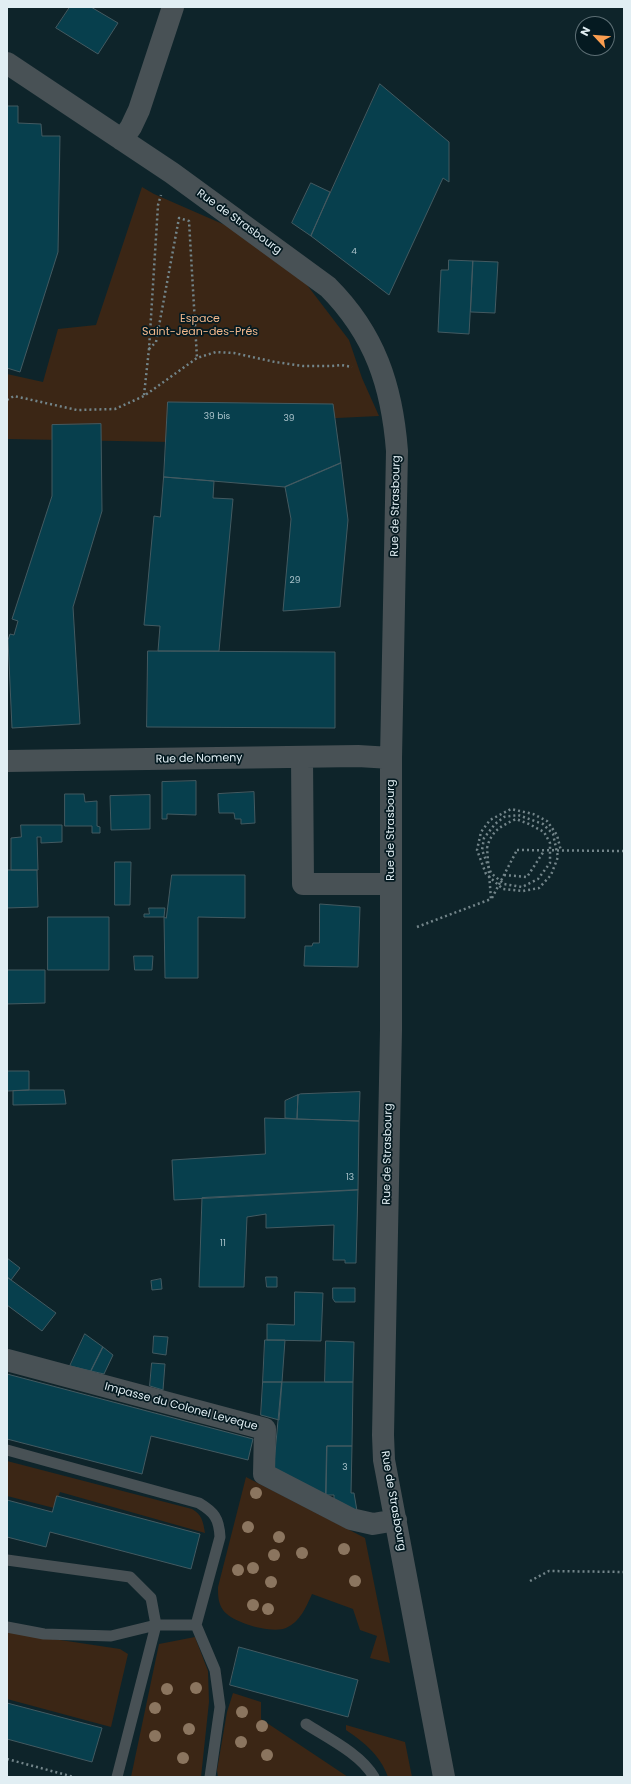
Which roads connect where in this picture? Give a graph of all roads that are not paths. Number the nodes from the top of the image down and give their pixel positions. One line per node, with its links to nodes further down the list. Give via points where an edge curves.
1 (173, 7): 3 (street, via 139,110)
2 (7, 63): 3 (street, Rue de Strasbourg)
3 (122, 140): 5 (street, Rue de Strasbourg, via 328,287 358,322 378,359 387,385 397,451)
4 (302, 758): 5 (street, Rue de Nomeny); 6 (street, Rue de Nomeny); 7 (street, via 303,884)
5 (390, 758): 7 (street, Rue de Strasbourg)
6 (7, 761)
7 (391, 884): 10 (street, Rue de Strasbourg, via 400,926 383,1435 384,1460)
8 (7, 1360): 10 (street, Impasse du Colonel Leveque, via 265,1429 264,1474 351,1519 373,1524)
9 (7, 1450): 13 (lane, via 199,1503 211,1510 219,1524 220,1537)
10 (396, 1520): 19 (street, Rue de Strasbourg)
11 (7, 1560): 12 (lane, via 130,1577 151,1598)
12 (156, 1625): 13 (lane); 14 (lane, via 111,1636 44,1634); 16 (lane)
13 (196, 1625): 17 (lane, via 215,1670 220,1706)
14 (7, 1627)
15 (306, 1724): 18 (lane, via 345,1748 371,1771)
16 (117, 1777)
17 (210, 1777)
18 (374, 1777)
19 (444, 1777)

